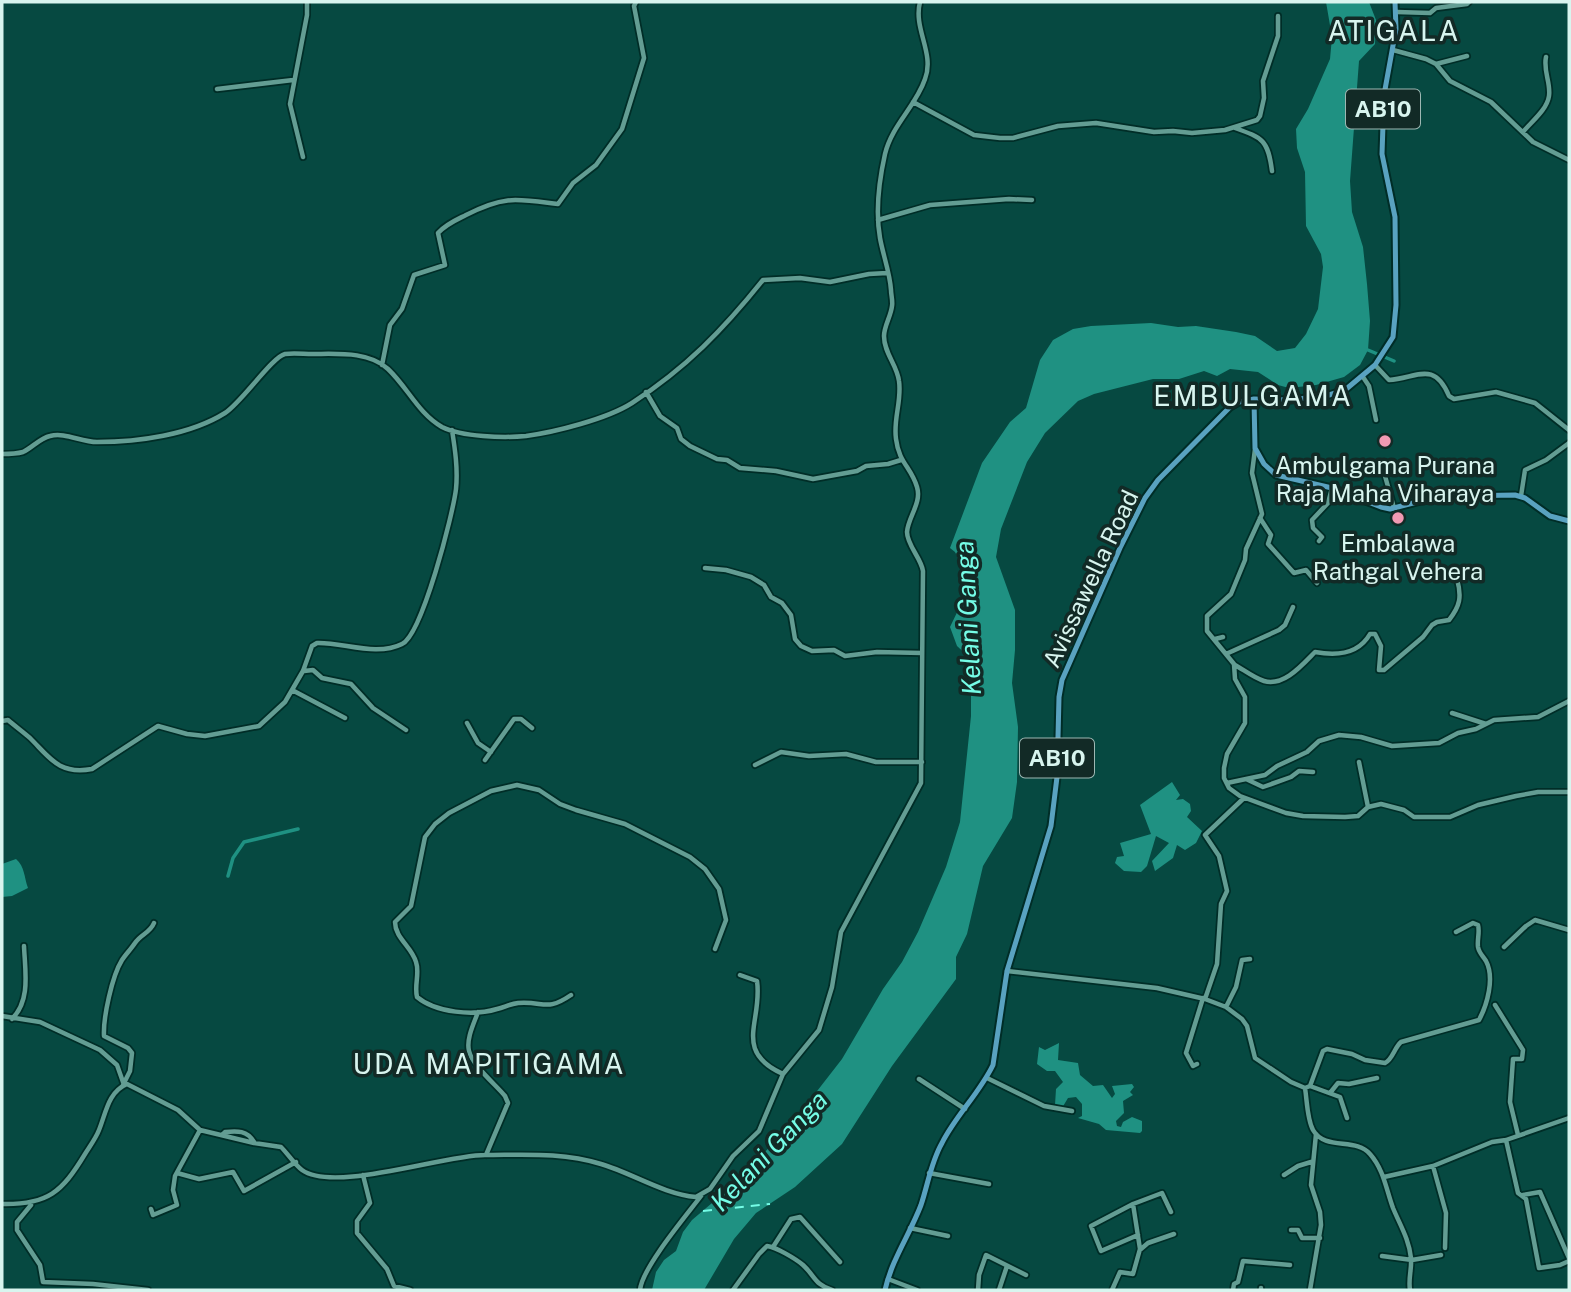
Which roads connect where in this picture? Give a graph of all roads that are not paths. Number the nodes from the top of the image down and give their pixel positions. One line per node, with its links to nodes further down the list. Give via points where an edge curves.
1 (307, 2): 12 (street)
2 (636, 2): 24 (street, via 644,58 622,129 596,165 573,183 558,204 508,199 485,205 445,226 438,233 445,265 414,275 402,309 390,325)
3 (920, 2): 14 (street, via 916,14 929,60 926,79)
4 (1395, 2): 6 (main road, Avissawella Road / AB10)
5 (1469, 2): 6 (street, via 1430,13)
6 (1397, 12): 8 (main road, Avissawella Road / AB10)
7 (1278, 16): 15 (street, via 1278,36 1263,81 1260,116)
8 (1393, 50): 11 (street); 23 (main road, Avissawella Road / AB10, via 1384,95 1382,154 1395,217 1396,325)
9 (1467, 56): 11 (street)
10 (1546, 57): 16 (street, via 1550,95)
11 (1436, 64): 16 (street, via 1450,81 1490,102)
12 (293, 80): 13 (street); 17 (street, via 291,112)
13 (217, 89)
14 (912, 102): 15 (street, via 974,135 1000,138 1096,123 1154,132); 21 (street, via 886,150)
15 (1234, 128): 19 (street, via 1265,142)
16 (1523, 132): 18 (street)
17 (303, 157)
18 (1569, 160)
19 (1272, 171)
20 (1032, 200): 21 (street, via 930,205)
21 (878, 220): 22 (street)
22 (887, 273): 26 (street, via 830,282 763,280 712,340); 34 (street, via 892,305 885,348 899,378 900,409 895,426)
23 (1376, 362): 25 (main road, Avissawella Road / AB10); 30 (street, via 1390,380 1428,373 1454,398 1496,392 1535,403)
24 (382, 365): 29 (street, via 427,416); 33 (street, via 342,353 286,354 271,363 227,411 188,429 95,442 48,436 22,452)
25 (1363, 377): 27 (main road, Avissawella Road / AB10, via 1329,395); 28 (street)
26 (646, 392): 29 (street, via 608,414 542,433 504,438); 34 (street, via 681,439 740,468 813,479)
27 (1254, 400): 32 (main road); 79 (main road, Avissawella Road / AB10, via 1230,407 1158,480 1120,548 1068,663 1059,697 1051,826)
28 (1376, 420)
29 (452, 430): 51 (street, via 456,489 443,548 410,638 397,646 361,649 317,643)
30 (1569, 430)
31 (1569, 443): 37 (street, via 1525,470)
32 (1255, 448): 36 (main road, via 1276,475); 39 (street, via 1252,473)
33 (2, 454)
34 (901, 460): 48 (street, via 918,489 907,536 923,571)
35 (1385, 476): 38 (street)
36 (1332, 488): 38 (main road, via 1381,508); 41 (street, via 1328,503 1311,523 1322,537)
37 (1521, 496): 38 (main road, via 1459,496); 40 (main road, via 1550,516)
38 (1394, 508)
39 (1260, 518): 44 (street, via 1271,535 1268,544 1281,560 1294,573 1306,570); 47 (street, via 1231,594 1207,615 1207,631)
40 (1569, 521)
41 (1319, 541)
42 (705, 568): 48 (street, via 726,569 764,585 791,615 795,639 812,651 834,650 845,656)
43 (1457, 579): 50 (street, via 1460,602 1449,620 1432,625 1384,670 1379,670 1381,646 1375,634 1354,650 1338,655 1315,652 1295,672 1272,682)
44 (1317, 583)
45 (1293, 607): 49 (street, via 1279,630)
46 (1223, 637): 47 (street)
47 (1215, 639): 49 (street)
48 (922, 653): 63 (street)
49 (1226, 654): 50 (street)
50 (1234, 664): 68 (street, via 1247,710 1245,723 1227,754)
51 (303, 671): 52 (street); 60 (street, via 313,670 322,678 351,684 373,708)
52 (292, 690): 55 (street); 56 (street, via 259,726 205,736 158,726 92,769 79,771 46,758 8,720)
53 (1569, 701): 58 (street, via 1538,717 1504,718)
54 (1451, 713): 58 (street)
55 (345, 718)
56 (2, 721)
57 (467, 723): 61 (street, via 478,743)
58 (1486, 724): 67 (street, via 1439,743 1414,746 1392,747 1339,735 1319,741 1265,775)
59 (533, 728): 61 (street, via 514,719)
60 (406, 730)
61 (491, 752): 62 (street)
62 (485, 760)
63 (922, 762): 65 (street, via 781,752); 89 (street, via 914,800 841,932 819,1030)
64 (1359, 762): 71 (street)
65 (755, 765)
66 (1313, 772): 67 (street, via 1299,771 1263,787)
67 (1246, 779): 68 (street)
68 (1227, 783): 70 (street)
69 (1569, 792): 71 (street, via 1516,796 1450,817 1414,817 1381,804)
70 (1244, 797): 71 (street, via 1303,816 1358,816); 82 (street, via 1205,835 1219,856 1227,891 1221,904 1217,964)
71 (1368, 807)
72 (154, 923): 93 (street, via 122,959 108,1004 104,1036 132,1053)
73 (1569, 929): 76 (street, via 1535,920)
74 (1456, 932): 94 (street, via 1478,925 1478,948 1486,962 1489,986 1479,1020 1401,1042 1385,1063 1327,1049)
75 (24, 946): 87 (street, via 23,1009)
76 (1504, 947)
77 (715, 949): 85 (street, via 726,920 719,889 690,857 625,824 560,804 539,790 506,786 435,824 425,837 411,905 395,922 418,967 417,997 449,1010)
78 (1250, 959): 84 (street, via 1242,960)
79 (1007, 971): 82 (street, via 1157,988); 90 (main road, Avissawella Road / AB10, via 996,1056)
80 (740, 975): 89 (street, via 757,981 752,1030 758,1058)
81 (570, 995): 85 (street, via 555,1005 519,1003)
82 (1204, 999): 84 (street); 88 (street, via 1186,1053 1192,1066)
83 (1495, 1006): 102 (street, via 1523,1050 1522,1059 1513,1059 1510,1102)
84 (1226, 1007): 94 (street, via 1247,1026 1255,1058)
85 (478, 1012): 104 (street, via 468,1051 508,1103)
86 (2, 1016): 87 (street)
87 (11, 1019): 93 (street, via 40,1022 100,1050 117,1065)
88 (1197, 1063)
89 (783, 1074): 115 (street, via 759,1131)
90 (987, 1078): 96 (main road, Avissawella Road / AB10); 97 (street, via 1044,1106)
91 (1377, 1078): 95 (street, via 1338,1083)
92 (919, 1079): 96 (street)
93 (123, 1086): 100 (street, via 178,1110); 116 (street, via 107,1106 99,1131 75,1171 55,1192)
94 (1307, 1087): 95 (street); 101 (street)
95 (1330, 1093): 98 (street, via 1340,1097)
96 (965, 1110): 109 (main road, Avissawella Road / AB10, via 941,1143)
97 (1072, 1111)
98 (1347, 1118)
99 (1569, 1118): 102 (street)
100 (200, 1130): 105 (street, via 281,1147); 108 (street)
101 (1316, 1134): 106 (street); 112 (street, via 1366,1150)
102 (1518, 1135): 103 (street)
103 (1506, 1140): 107 (street); 114 (street, via 1518,1193)
104 (486, 1156): 110 (street); 115 (street, via 547,1154 588,1160 691,1197)
105 (296, 1162): 108 (street, via 244,1191 233,1172 199,1179); 110 (street, via 311,1175)
106 (1312, 1162): 111 (street); 126 (street)
107 (1433, 1166): 112 (street); 128 (street, via 1446,1213)
108 (177, 1173): 119 (street, via 173,1190 177,1205 153,1215)
109 (929, 1173): 113 (street); 121 (main road, Avissawella Road / AB10)
110 (363, 1175): 140 (street, via 370,1203 357,1221 357,1234 387,1269 394,1286)
111 (1284, 1175)
112 (1384, 1177): 132 (street)
113 (989, 1184)
114 (1523, 1195): 133 (street, via 1540,1192); 133 (street, via 1539,1268)
115 (701, 1196): 141 (street, via 648,1266)
116 (32, 1203): 117 (street); 139 (street, via 17,1222 17,1230 40,1265 43,1282)
117 (2, 1204)
118 (1133, 1204): 120 (street, via 1162,1193); 125 (street); 125 (street, via 1091,1229 1101,1251)
119 (151, 1209)
120 (1171, 1212)
121 (910, 1228): 124 (street); 138 (main road, Avissawella Road / AB10)
122 (1291, 1230): 126 (street, via 1298,1230 1302,1238)
123 (1174, 1234): 129 (street)
124 (947, 1236)
125 (1138, 1236): 129 (street)
126 (1320, 1238): 150 (street)
127 (773, 1247): 134 (street, via 791,1219 800,1217); 142 (street, via 764,1247); 143 (street, via 802,1264 821,1287)
128 (1445, 1248)
129 (1140, 1250): 148 (street, via 1133,1274 1119,1272)
130 (1441, 1255): 132 (street)
131 (1382, 1256): 132 (street)
132 (1412, 1260): 151 (street)
133 (1569, 1260)
134 (840, 1262)
135 (1290, 1265): 149 (street, via 1243,1261)
136 (1007, 1266): 137 (street); 146 (street, via 986,1255); 147 (street)
137 (1026, 1276)
138 (888, 1279): 144 (main road, Avissawella Road / AB10); 145 (street)
139 (148, 1290)
140 (410, 1290)
141 (640, 1290)
142 (733, 1290)
143 (832, 1290)
144 (885, 1290)
145 (917, 1290)
146 (978, 1290)
147 (999, 1290)
148 (1112, 1290)
149 (1233, 1290)
150 (1310, 1290)
151 (1410, 1290)

